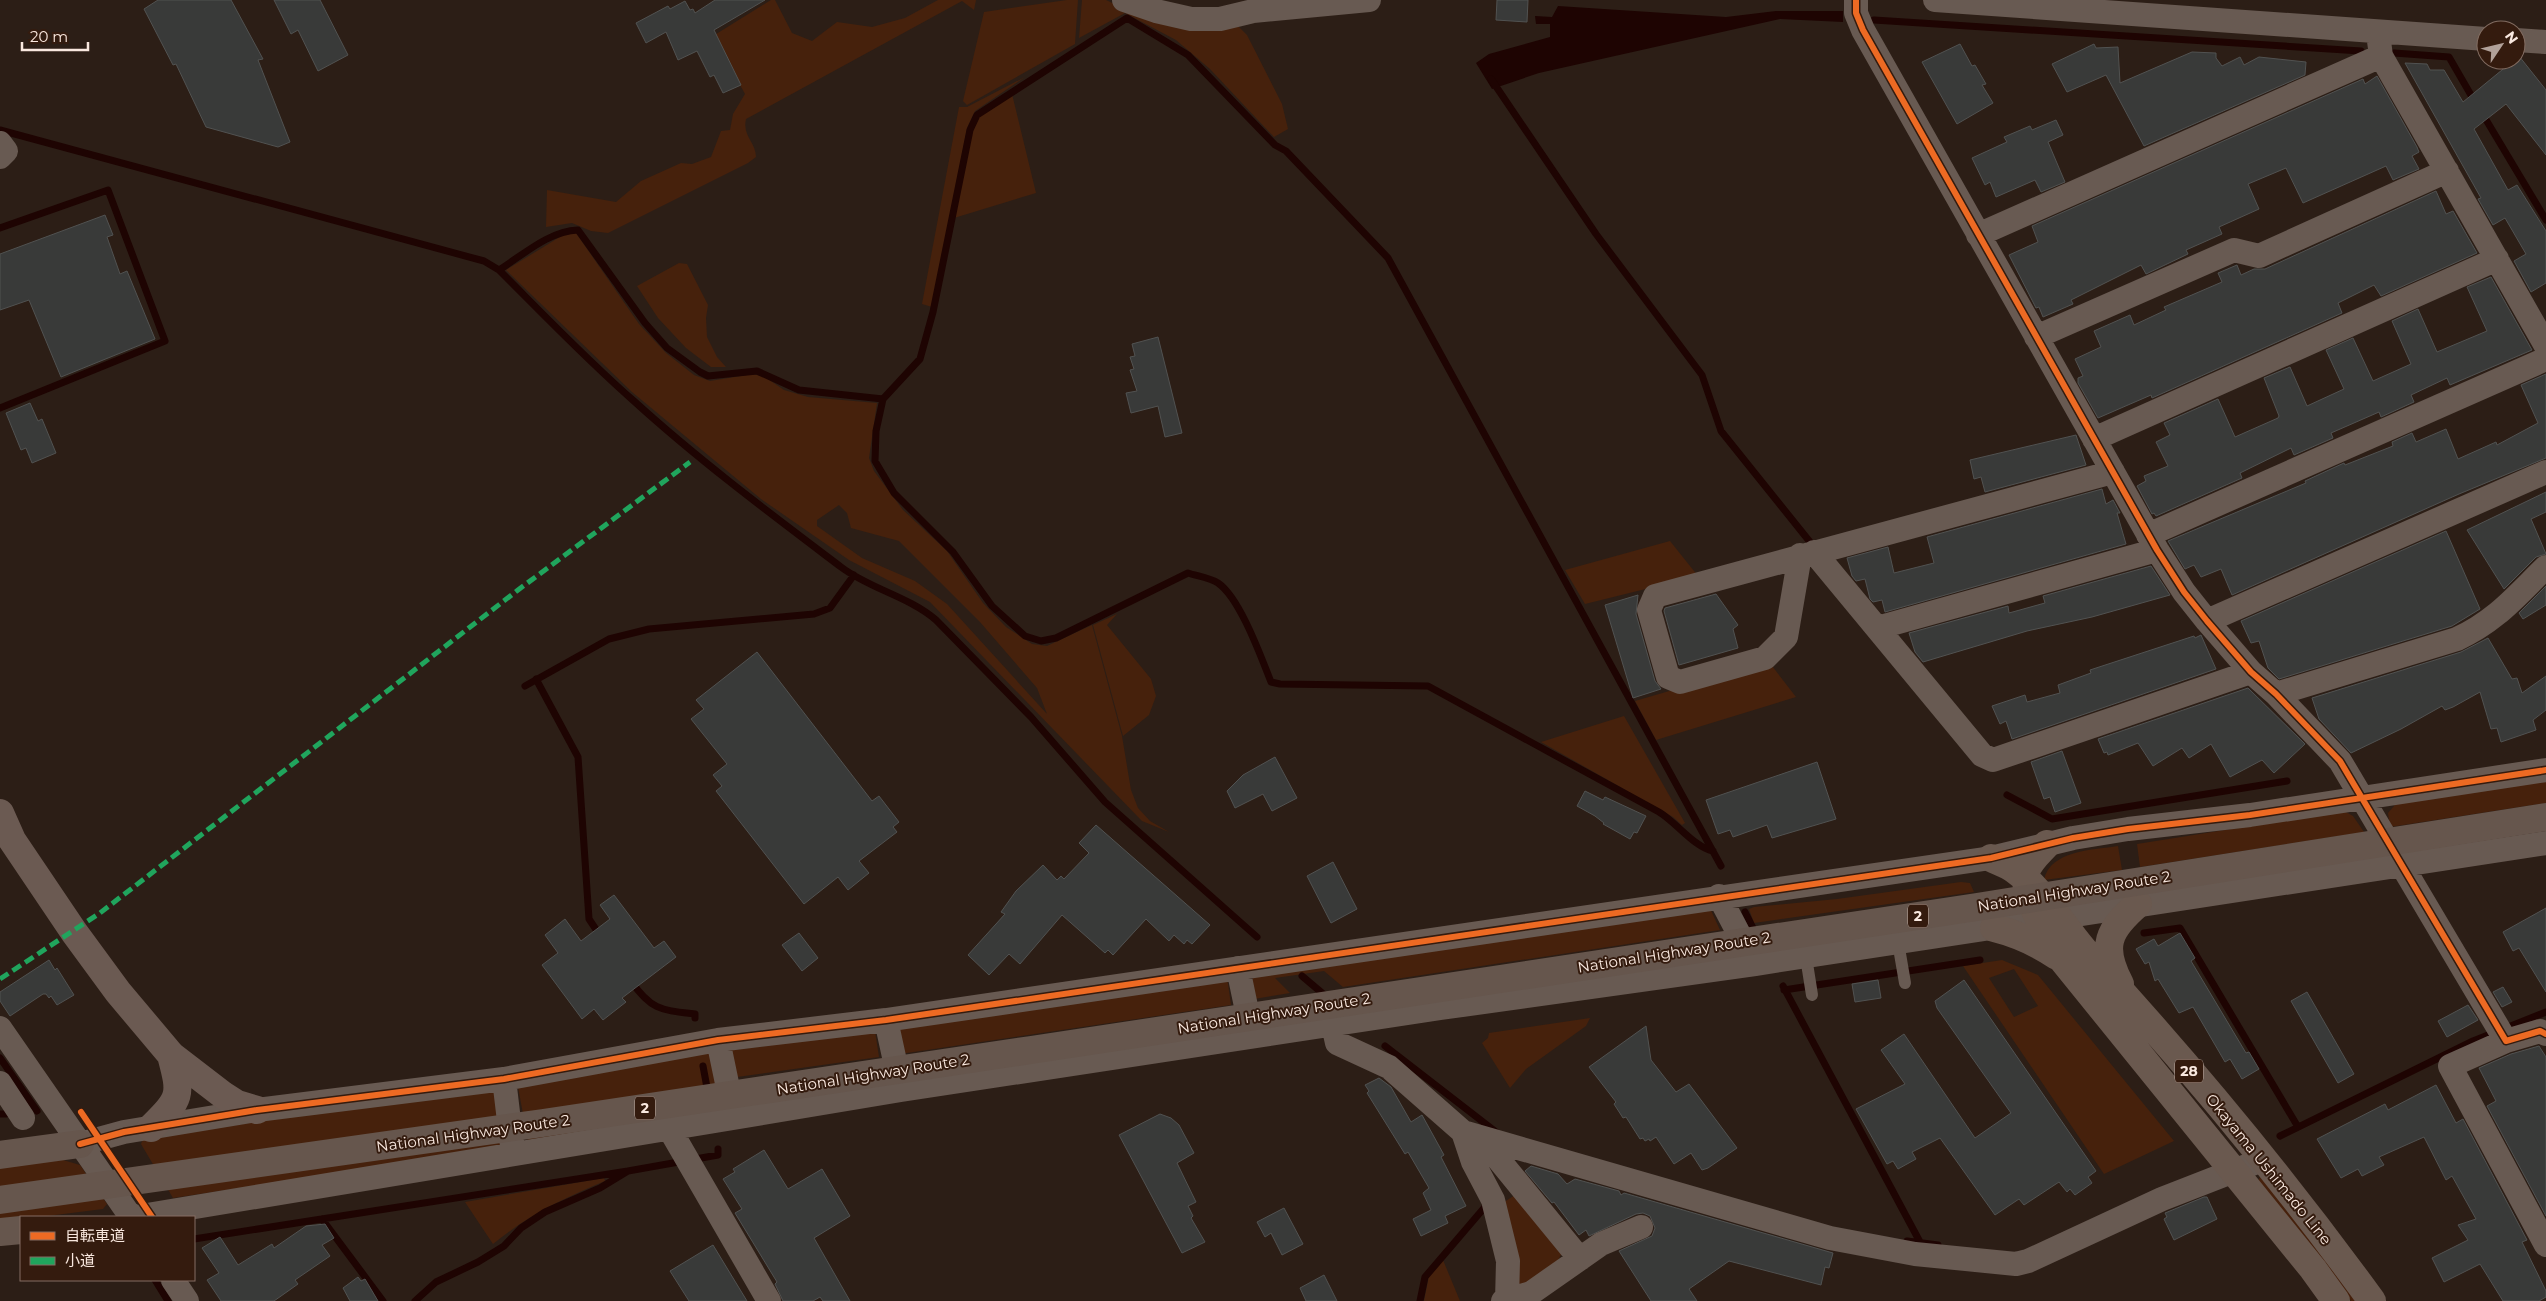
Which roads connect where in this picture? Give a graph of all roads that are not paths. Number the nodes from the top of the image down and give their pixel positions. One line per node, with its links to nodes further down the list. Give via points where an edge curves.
1 (1124, 0): 2 (street, via 1156,12 1191,19 1220,19 1253,11)
2 (1369, 0)
3 (1856, 0): 13 (street, via 1856,13 1863,30)
4 (1935, 0): 5 (street)
5 (2377, 32): 6 (street); 8 (street)
6 (2476, 37)
7 (2531, 41): 9 (street)
8 (2381, 56): 12 (street); 13 (street)
9 (2546, 62)
10 (0, 143): 11 (street, via 6,151)
11 (0, 157)
12 (2447, 171): 14 (street); 15 (street, via 2259,256 2234,250)
13 (1978, 235): 15 (street)
14 (2497, 259): 16 (street); 18 (street)
15 (2036, 337): 18 (street)
16 (2546, 346)
17 (2546, 360): 21 (street)
18 (2094, 440): 19 (street)
19 (2113, 472): 21 (street); 22 (street)
20 (2546, 472): 24 (street)
21 (2152, 542): 24 (street); 25 (street)
22 (1807, 554): 22 (street, via 1655,596 1649,610 1668,677 1680,682 1765,658 1786,637); 25 (street)
23 (2546, 567): 27 (street, via 2490,622 2458,639)
24 (2207, 621): 26 (street)
25 (1877, 628): 26 (street, via 1982,755 1993,760)
26 (2251, 672): 27 (street)
27 (2276, 694): 29 (street, via 2340,761)
28 (2546, 770): 29 (street)
29 (2361, 797): 33 (street, via 2250,816 2128,829); 35 (street)
30 (0, 813): 56 (street, via 12,840 74,932 118,992)
31 (2546, 817): 72 (highway, National Highway Route 2 / 2, bridge, via 1031,1050)
32 (2546, 843): 35 (street)
33 (2047, 844): 34 (street); 36 (main road, via 2026,871)
34 (1991, 858): 36 (main road, Okayama Ushimado Line / 28, via 2014,870); 37 (street)
35 (2400, 866): 38 (street); 53 (street)
36 (2026, 881): 39 (main road, Okayama Ushimado Line / 28)
37 (1719, 896): 44 (street); 45 (street)
38 (2138, 904): 39 (street); 48 (main road, via 2114,928 2108,950 2113,971)
39 (2048, 919): 40 (street); 43 (main road, Okayama Ushimado Line / 28); 48 (main road, Okayama Ushimado Line / 28)
40 (1994, 928): 41 (street); 43 (main road, via 2036,942)
41 (1898, 942): 42 (street); 46 (lane)
42 (1806, 956): 44 (street); 47 (lane)
43 (2060, 958): 71 (main road, Okayama Ushimado Line / 28)
44 (1755, 964): 50 (street)
45 (1238, 968): 49 (street); 54 (street)
46 (1904, 976)
47 (1811, 989)
48 (2124, 992): 66 (main road, Okayama Ushimado Line / 28)
49 (886, 1020): 55 (street); 59 (street)
50 (1334, 1025): 54 (street); 65 (street, via 1337,1043 1389,1067)
51 (0, 1028): 67 (street)
52 (2544, 1030): 53 (street)
53 (2501, 1034): 76 (street, via 2450,1066)
54 (1252, 1036): 59 (street)
55 (718, 1040): 57 (street); 62 (street)
56 (171, 1055): 60 (street, via 222,1095); 63 (street, via 179,1087 177,1098)
57 (504, 1079): 60 (street); 68 (street)
58 (0, 1083): 61 (street)
59 (901, 1090): 62 (street)
60 (257, 1110): 63 (street)
61 (23, 1118)
62 (734, 1118): 64 (street)
63 (151, 1128): 67 (street)
64 (669, 1128): 68 (street); 80 (street)
65 (1464, 1130): 71 (street, via 1830,1238 1915,1254 2016,1264 2162,1199); 77 (street); 81 (street, via 1473,1162 1493,1200 1508,1260)
66 (2242, 1135): 70 (main road, Okayama Ushimado Line / 28); 71 (street)
67 (80, 1144): 69 (highway); 73 (street)
68 (513, 1153): 74 (street)
69 (0, 1155)
70 (2262, 1160): 71 (street); 83 (main road, Okayama Ushimado Line / 28)
71 (2225, 1161): 82 (main road, Okayama Ushimado Line / 28)
72 (0, 1200)
73 (130, 1216)
74 (141, 1216)
75 (1641, 1227): 77 (street, via 1601,1244)
76 (2546, 1245)
77 (1580, 1259): 81 (street, via 1531,1293)
78 (174, 1281): 79 (street)
79 (187, 1301)
80 (770, 1301)
81 (1506, 1301)
82 (2336, 1301)
83 (2372, 1301)

